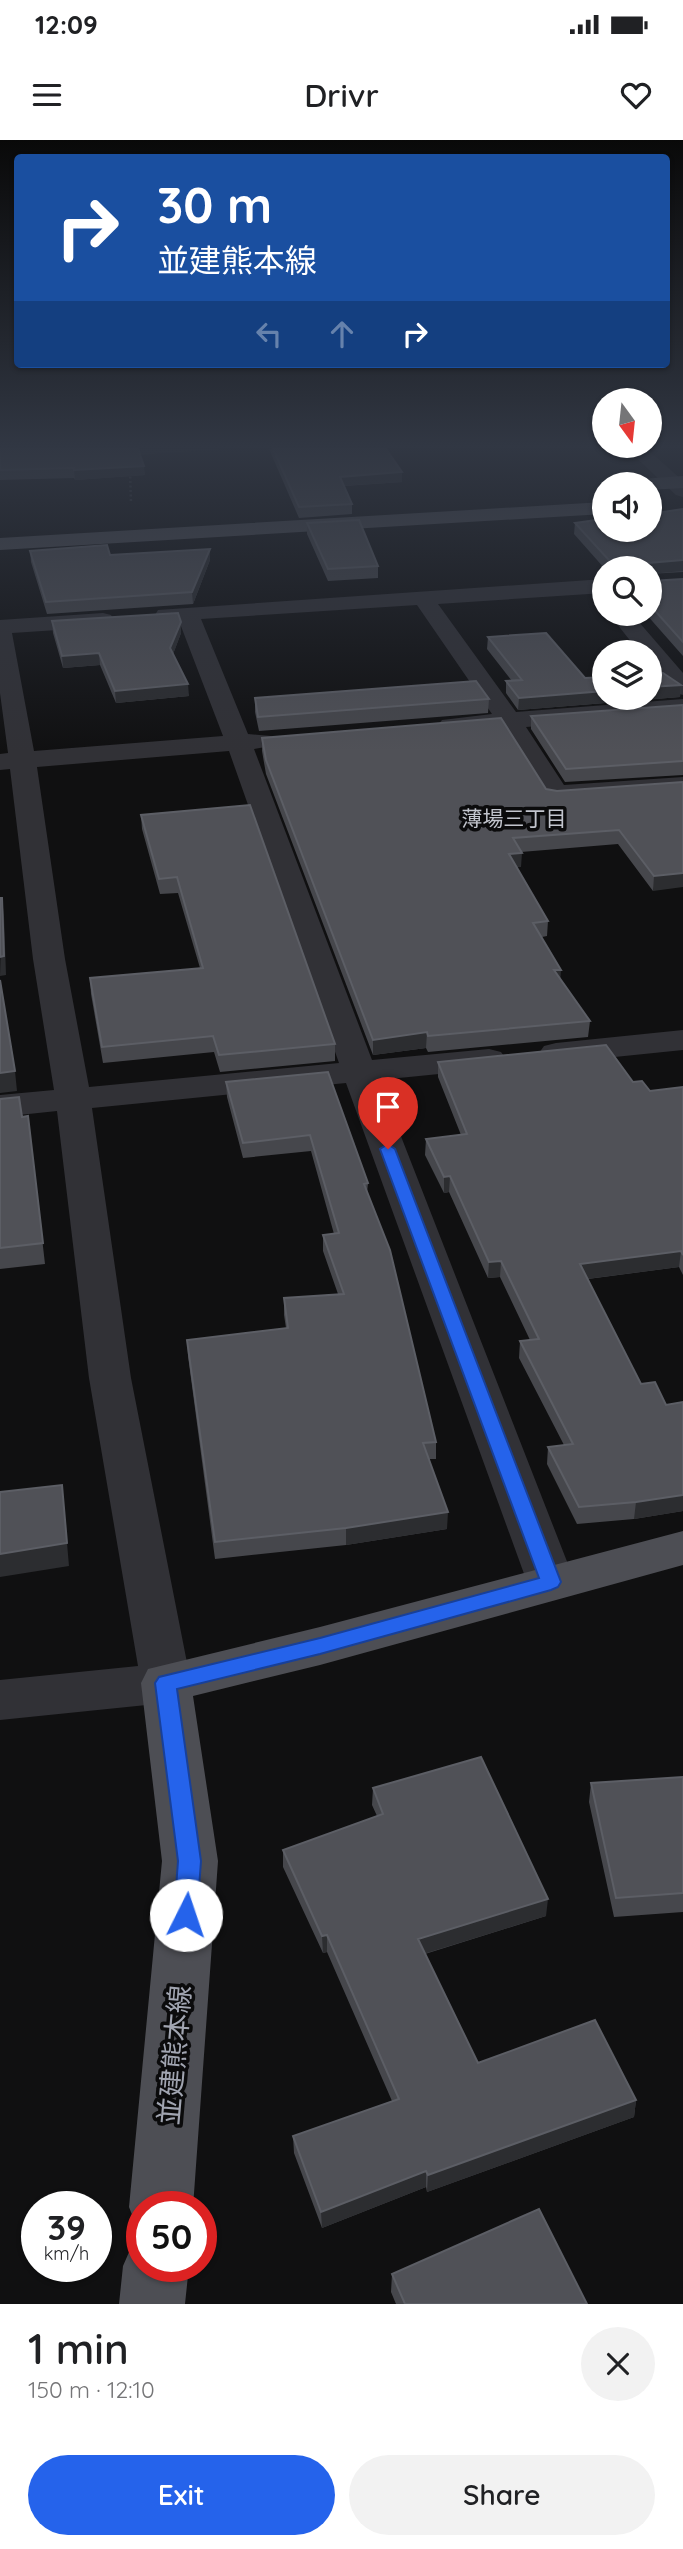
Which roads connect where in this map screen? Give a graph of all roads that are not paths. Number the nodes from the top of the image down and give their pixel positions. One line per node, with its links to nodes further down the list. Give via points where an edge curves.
1 (592, 590): 2 (street)
2 (424, 598): 3 (street); 10 (street)
3 (188, 614): 4 (street); 13 (street)
4 (148, 617)
5 (121, 618): 7 (street)
6 (630, 626): 8 (street)
7 (0, 628): 14 (street)
8 (683, 688)
9 (683, 707): 10 (street)
10 (509, 720): 11 (street); 15 (street, via 556,794)
11 (428, 727)
12 (293, 738): 13 (street)
13 (239, 743): 14 (street); 17 (street)
14 (11, 761): 18 (street)
15 (683, 785)
16 (683, 1040): 17 (street)
17 (359, 1072): 18 (street); 21 (street)
18 (73, 1098): 19 (street); 22 (street, via 110,1378)
19 (0, 1106)
20 (683, 1548): 21 (main road)
21 (551, 1582): 22 (main road)
22 (166, 1683): 23 (street); 24 (main road, 並建熊本線, via 190,1861)
23 (0, 1700)
24 (163, 2191)
25 (154, 2282): 26 (main road)
26 (152, 2304)

